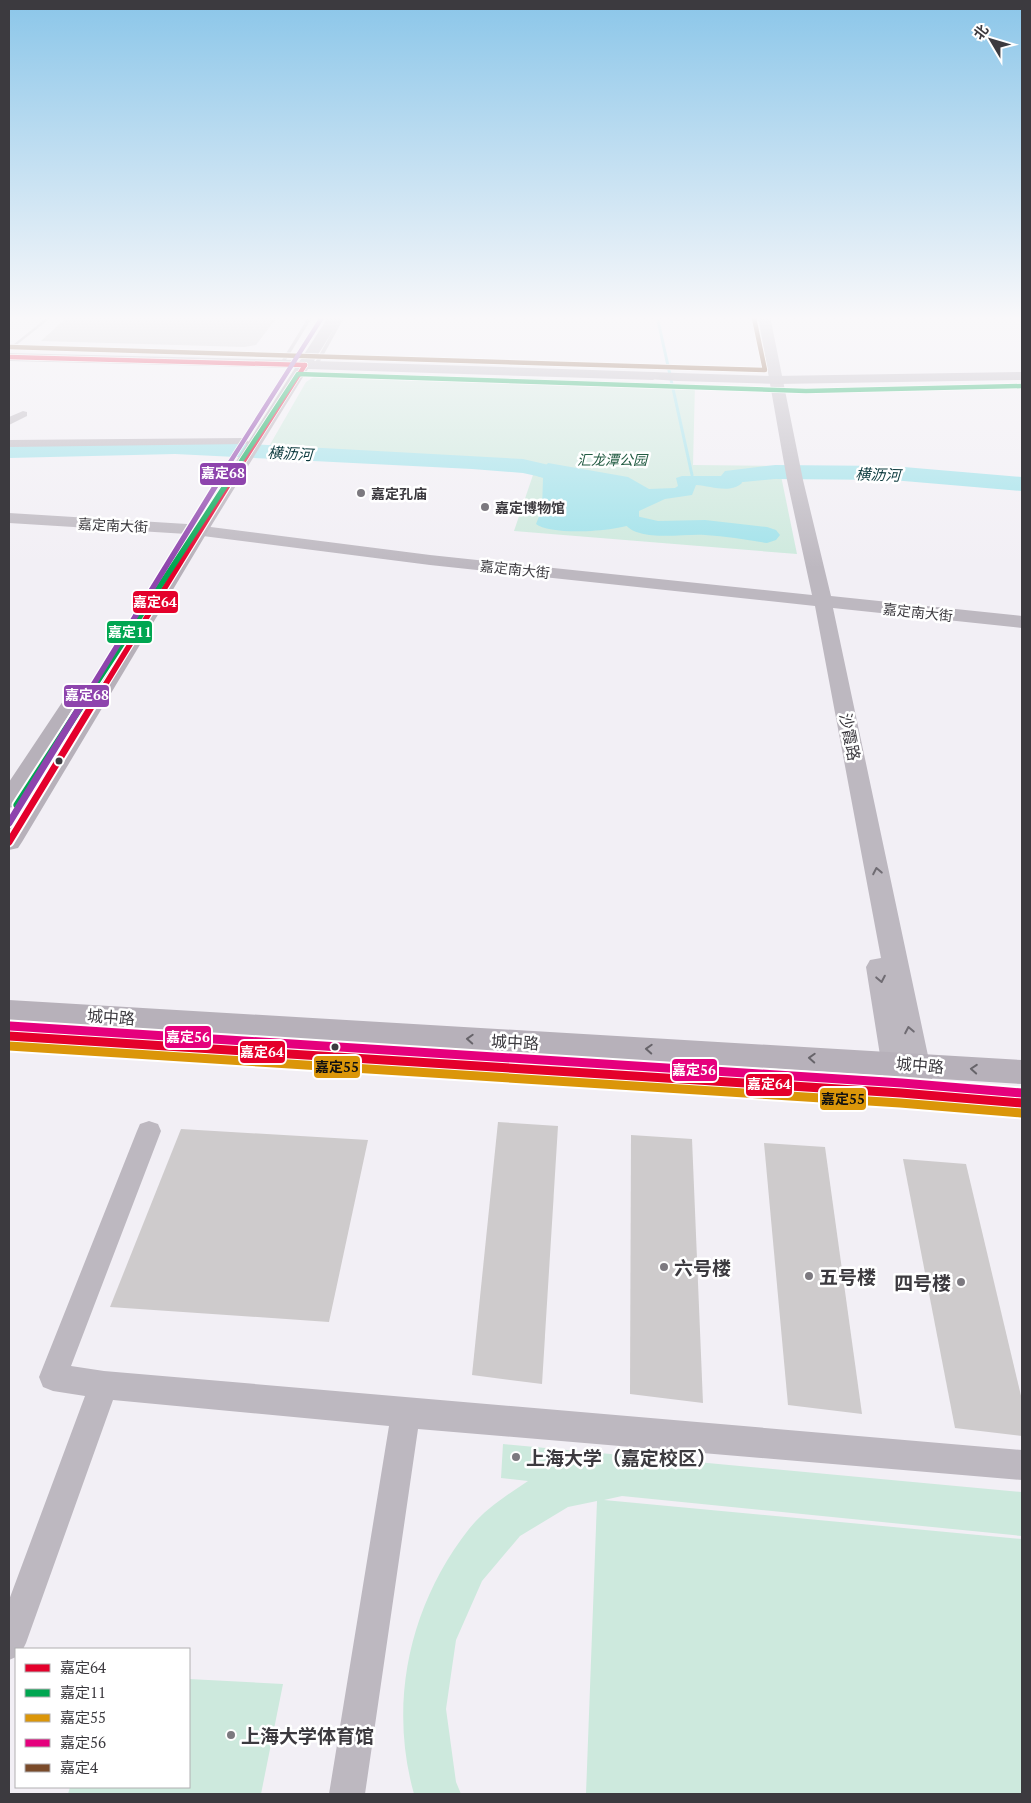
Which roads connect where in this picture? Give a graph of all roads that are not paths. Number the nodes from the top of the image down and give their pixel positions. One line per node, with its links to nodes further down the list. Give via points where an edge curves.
1 (275, 400): 7 (main road)
2 (778, 400): 10 (street, 沙霞路)
3 (778, 400): 10 (street)
4 (23, 414): 5 (street)
5 (9, 422)
6 (9, 444): 7 (street)
7 (243, 449): 9 (main road)
8 (9, 518): 9 (street, 嘉定南大街)
9 (193, 530): 10 (street, 嘉定南大街, via 430,560); 12 (main road); 13 (main road)
10 (816, 601): 11 (street, 嘉定南大街); 16 (street, 沙霞路)
11 (1022, 622)
12 (9, 800)
13 (9, 842)
14 (9, 1010): 16 (main road, 城中路, one-way to 14, via 331,1032)
15 (9, 1036): 18 (main road, 城中路)
16 (907, 1064): 17 (main road, 城中路, one-way to 16); 18 (street, 沙霞路)
17 (1022, 1072)
18 (910, 1094): 19 (main road, 城中路)
19 (1022, 1103)
20 (149, 1131): 21 (street, via 53,1377)
21 (104, 1385): 22 (street); 24 (street)
22 (406, 1413): 23 (street); 25 (street)
23 (1022, 1465)
24 (9, 1644)
25 (347, 1794)

